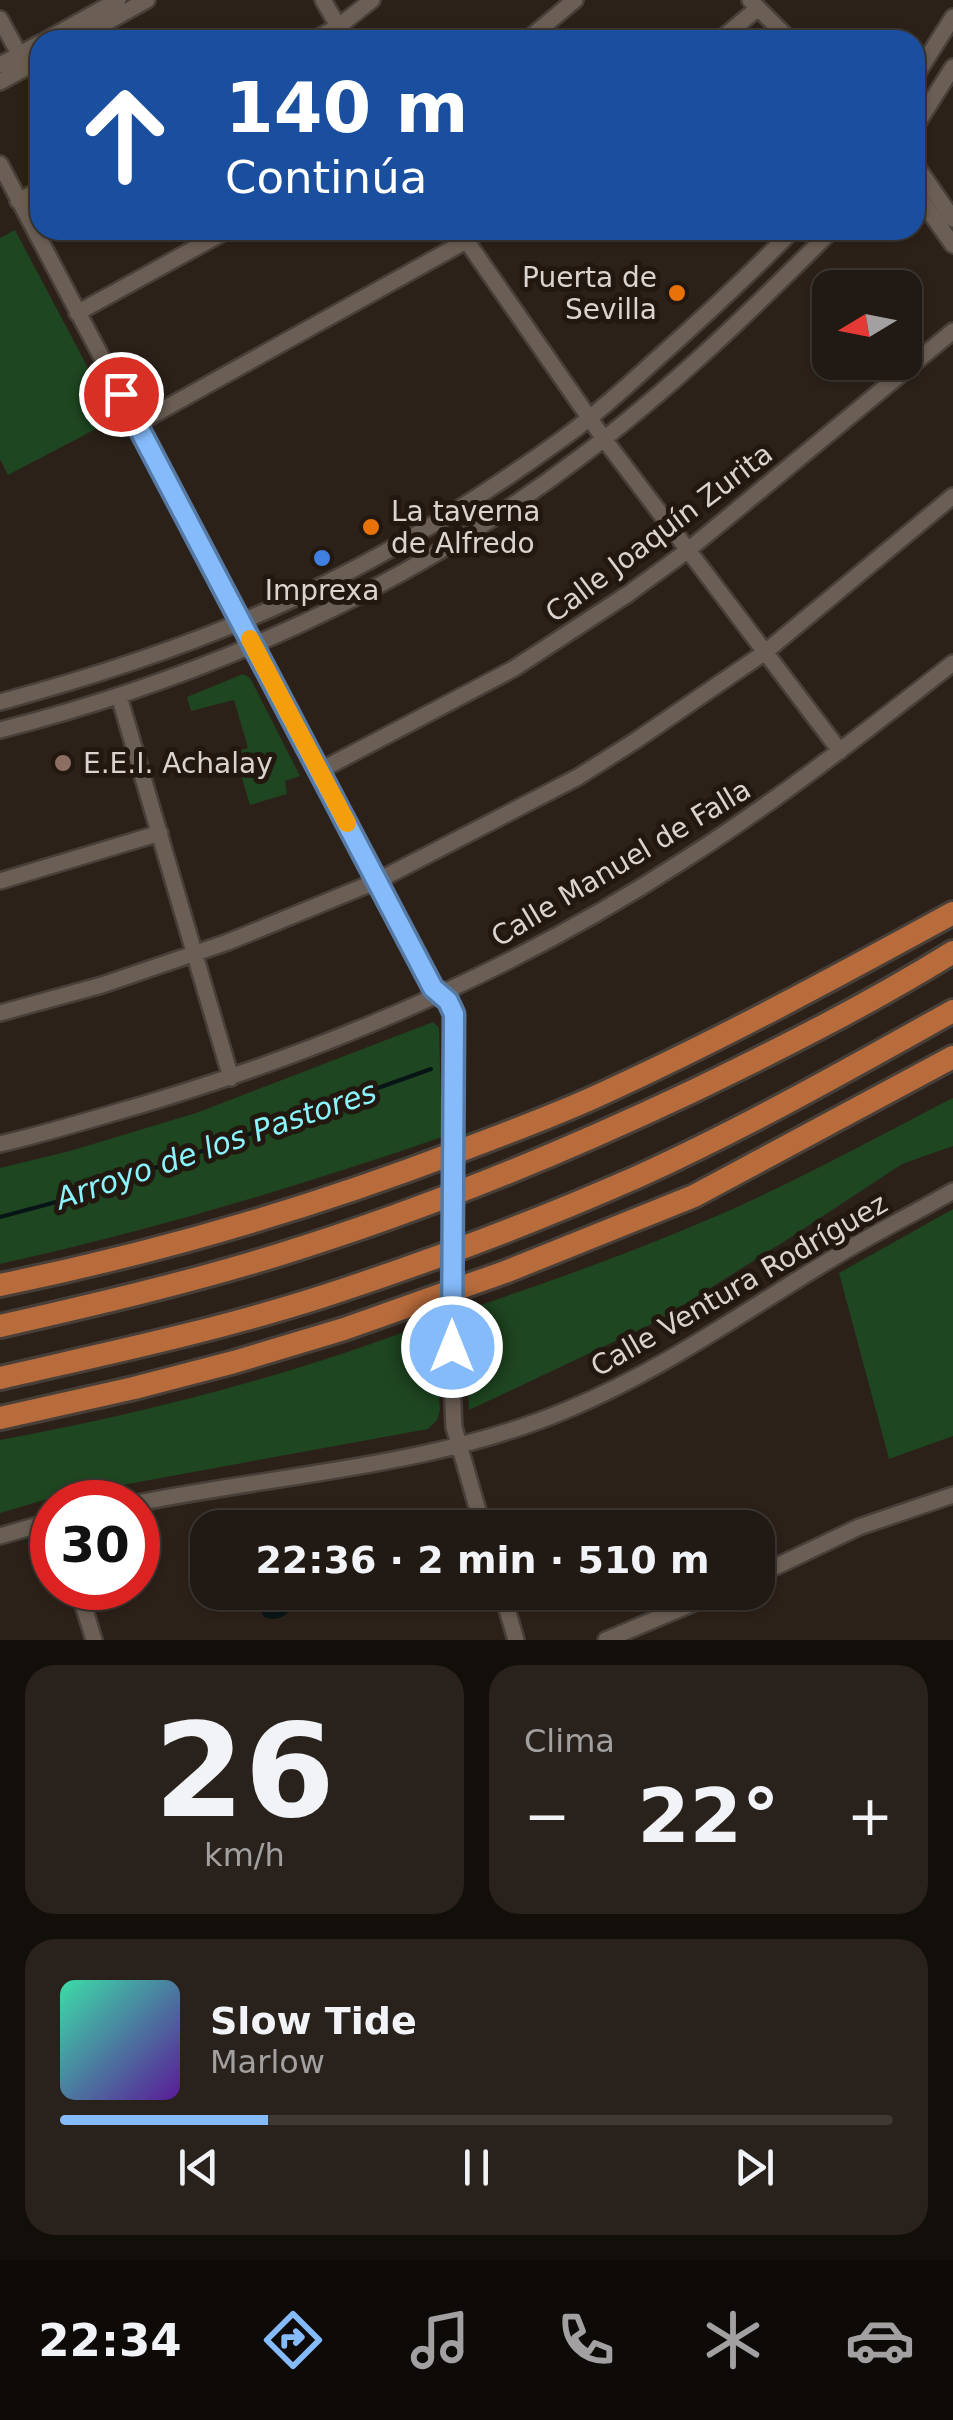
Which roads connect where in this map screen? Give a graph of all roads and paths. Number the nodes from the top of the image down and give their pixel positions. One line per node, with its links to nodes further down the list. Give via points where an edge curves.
1 (118, 0): 9 (street)
2 (146, 0): 10 (street)
3 (323, 0): 11 (street)
4 (372, 0): 12 (street)
5 (575, 0): 13 (street)
6 (754, 4): 14 (street); 15 (street)
7 (953, 17): 18 (street)
8 (0, 19): 17 (street)
9 (64, 30)
10 (93, 30)
11 (340, 30)
12 (345, 30)
13 (539, 30)
14 (729, 30)
15 (780, 30)
16 (30, 49): 17 (street)
17 (20, 54): 19 (street)
18 (925, 61)
19 (0, 65)
20 (30, 66): 22 (street)
21 (953, 67): 23 (street)
22 (0, 82)
23 (925, 111)
24 (0, 164): 27 (street)
25 (925, 178): 29 (street)
26 (30, 195): 27 (street)
27 (18, 201): 30 (street)
28 (925, 205): 37 (street)
29 (953, 219)
30 (30, 224)
31 (39, 240): 38 (street)
32 (210, 240): 38 (street)
33 (454, 240): 41 (street)
34 (466, 240): 40 (street)
35 (783, 240): 40 (street)
36 (822, 240): 42 (street)
37 (953, 245)
38 (77, 312): 41 (street)
39 (953, 331): 44 (street, Calle Joaquín Zurita)
40 (590, 417): 42 (street); 45 (street, via 421,531)
41 (136, 424): 45 (street)
42 (604, 439): 44 (street); 46 (street, via 502,514)
43 (953, 496): 47 (street)
44 (687, 550): 47 (street); 53 (street, Calle Joaquín Zurita, via 513,669)
45 (241, 621): 46 (street); 50 (street)
46 (254, 646): 49 (street); 53 (street)
47 (764, 653): 52 (street); 56 (street, via 578,777)
48 (953, 663): 52 (street, Calle Manuel de Falla)
49 (119, 696): 51 (street); 54 (street)
50 (0, 702)
51 (0, 730)
52 (840, 752): 62 (street, Calle Manuel de Falla, via 680,863)
53 (320, 771): 56 (street)
54 (160, 833): 55 (street); 60 (street)
55 (0, 881)
56 (377, 881): 60 (street); 62 (street)
57 (953, 897): 61 (highway)
58 (953, 913): 61 (highway)
59 (953, 952): 72 (highway, via 774,1052 480,1185 278,1255)
60 (196, 954): 64 (street); 67 (street)
61 (848, 970): 71 (highway, via 596,1096 425,1164 256,1222)
62 (440, 994): 67 (street, Calle Manuel de Falla); 75 (street, bridge, via 454,1014 452,1383)
63 (953, 1012): 73 (highway, via 794,1100 637,1177 521,1224 307,1301)
64 (0, 1013)
65 (953, 1058): 70 (highway)
66 (953, 1075): 70 (highway, via 738,1182)
67 (231, 1078): 68 (street, Calle Manuel de Falla)
68 (0, 1144)
69 (953, 1192): 75 (street, Calle Ventura Rodríguez, via 652,1368 568,1410)
70 (694, 1196): 74 (highway, via 344,1329)
71 (0, 1285)
72 (0, 1326)
73 (0, 1378)
74 (0, 1418)
75 (459, 1446): 77 (street, Calle Ventura Rodríguez); 78 (street)
76 (953, 1495): 81 (street, via 858,1527)
77 (160, 1498)
78 (478, 1510)
79 (30, 1528): 80 (street)
80 (0, 1536)
81 (775, 1567)
82 (85, 1610): 85 (street)
83 (507, 1610): 86 (street)
84 (677, 1610): 87 (street)
85 (94, 1640)
86 (516, 1640)
87 (606, 1640)

